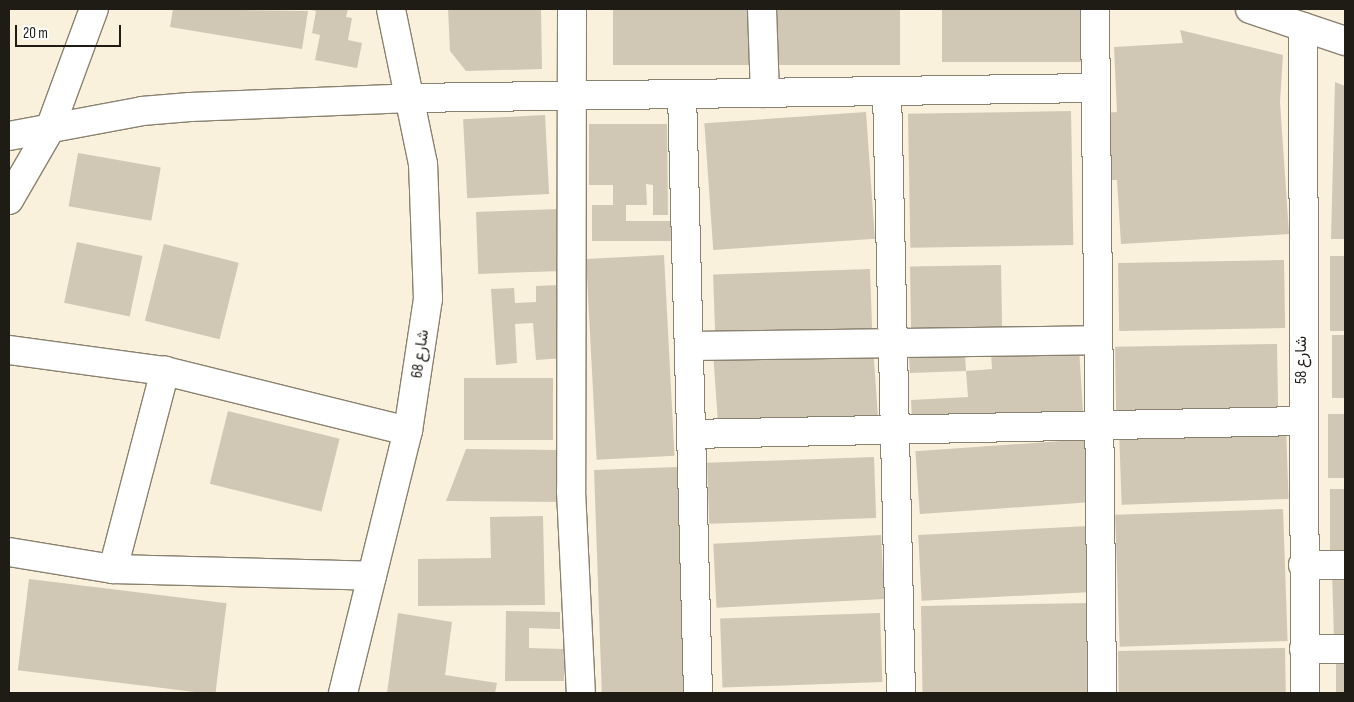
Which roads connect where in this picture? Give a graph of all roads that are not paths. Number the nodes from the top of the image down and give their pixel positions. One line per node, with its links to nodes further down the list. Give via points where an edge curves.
1 (94, 9): 15 (street)
2 (391, 9): 14 (street, شارع 68)
3 (572, 9): 13 (street)
4 (762, 9): 11 (street)
5 (1095, 9): 9 (street)
6 (1250, 9): 7 (street)
7 (1303, 27): 8 (street); 23 (street, شارع 58)
8 (1345, 41)
9 (1095, 88): 10 (street); 18 (street)
10 (887, 91): 11 (street); 19 (street)
11 (765, 93): 12 (street)
12 (682, 94): 13 (street); 20 (street)
13 (572, 96): 14 (street); 36 (street, via 571,501)
14 (411, 98): 15 (street, via 142,111); 26 (street, شارع 68, via 423,164 428,298)
15 (49, 131): 16 (street); 17 (street)
16 (9, 136)
17 (9, 200)
18 (1098, 340): 19 (street); 24 (street)
19 (893, 343): 20 (street); 25 (street)
20 (689, 346): 27 (street)
21 (9, 350): 22 (street)
22 (165, 371): 26 (street); 31 (street)
23 (1302, 421): 24 (street); 29 (street, شارع 58)
24 (1099, 425): 25 (street); 39 (street)
25 (894, 429): 27 (street); 38 (street)
26 (408, 431): 32 (street, شارع 68)
27 (691, 434): 37 (street)
28 (9, 552): 31 (street)
29 (1303, 565): 30 (street); 33 (street, شارع 58)
30 (1345, 565)
31 (113, 569): 32 (street)
32 (372, 576): 35 (street, شارع 68)
33 (1304, 649): 34 (street); 40 (street, شارع 58)
34 (1345, 649)
35 (342, 693)
36 (581, 693)
37 (698, 693)
38 (901, 693)
39 (1102, 693)
40 (1305, 693)

